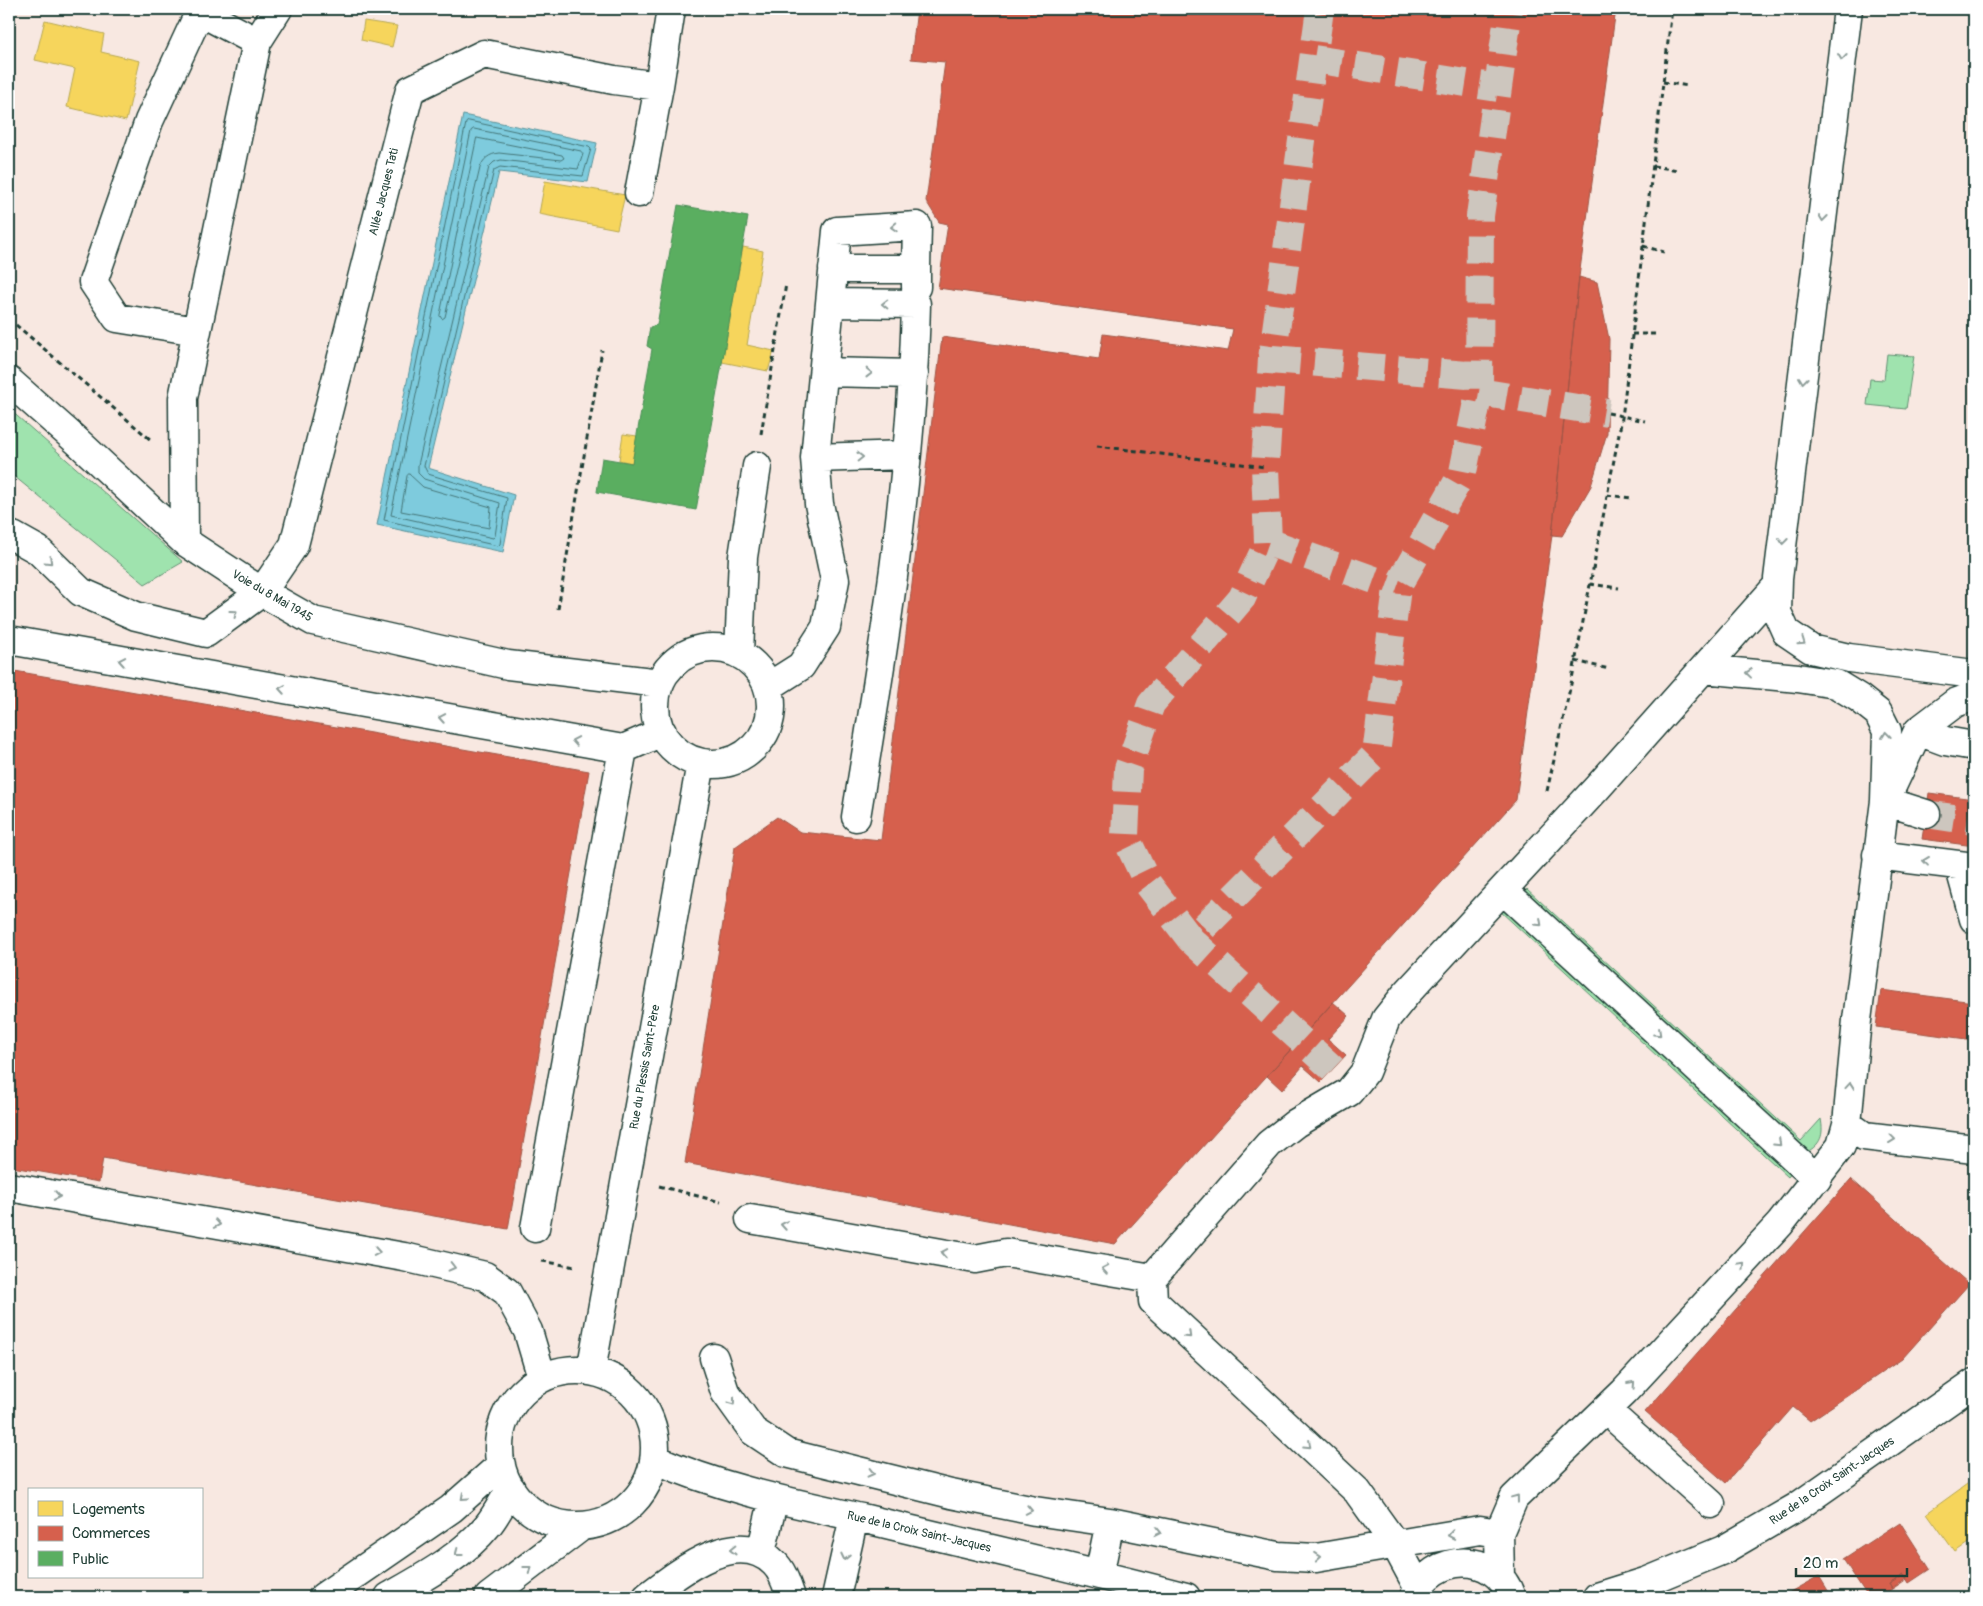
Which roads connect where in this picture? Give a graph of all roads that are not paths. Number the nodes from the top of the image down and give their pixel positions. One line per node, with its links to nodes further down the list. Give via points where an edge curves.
1 (278, 9): 5 (street)
2 (1848, 9): 21 (street, one-way to 21)
3 (198, 10): 5 (street); 12 (street, via 149,121 93,282 117,318)
4 (669, 19): 6 (street)
5 (257, 42): 12 (street)
6 (659, 86): 7 (street); 22 (street, Allée Jacques Tati, via 484,54 410,90 294,545)
7 (639, 193)
8 (833, 269): 9 (street); 9 (street, one-way to 8, via 917,226 837,231); 10 (street)
9 (916, 269): 11 (street)
10 (830, 303): 11 (street, one-way to 10); 13 (street)
11 (916, 304): 14 (street)
12 (197, 331): 20 (street, via 183,398)
13 (824, 372): 14 (street, one-way to 14); 17 (street)
14 (914, 374): 16 (street)
15 (9, 381): 20 (street, Voie du 8 Mai 1945)
16 (906, 456): 17 (street, one-way to 16); 37 (street, via 889,617)
17 (815, 458): 28 (street, via 819,504 835,580 826,626 801,666)
18 (757, 466): 24 (street, via 743,557)
19 (9, 537): 22 (street, Allée Jacques Tati, one-way to 22, via 13,536 38,550 81,592 136,616 206,633)
20 (184, 541): 22 (street, Voie du 8 Mai 1945)
21 (1777, 586): 25 (street); 26 (street, one-way to 26, via 1778,612 1786,632 1811,649 1849,658)
22 (262, 592): 27 (street, Voie du 8 Mai 1945, via 313,621 508,665)
23 (9, 640): 33 (street, one-way to 23)
24 (739, 653): 27 (street, via 721,648 702,649 684,655 670,667); 28 (street, via 754,664)
25 (1703, 669): 35 (street, one-way to 25, via 1887,731 1878,713 1859,698 1836,684); 40 (street)
26 (1974, 674)
27 (660, 683): 31 (street, via 655,699 656,716)
28 (768, 687): 34 (street, via 771,716 765,734 753,748 728,762)
29 (1974, 696): 30 (street, via 1955,703)
30 (1918, 731): 32 (street, via 1945,741); 35 (street)
31 (662, 732): 33 (street); 34 (street, via 685,757)
32 (1974, 746)
33 (623, 749): 47 (street)
34 (700, 763): 50 (street, Rue du Plessis Saint-Père)
35 (1885, 801): 36 (street); 38 (street)
36 (1926, 814)
37 (856, 817)
38 (1877, 855): 39 (street, one-way to 38); 42 (street, one-way to 38)
39 (1966, 866): 41 (street)
40 (1503, 890): 44 (street, one-way to 44); 48 (street, via 1386,1019 1365,1072 1349,1092 1269,1144)
41 (1974, 919)
42 (1847, 1124): 43 (street, one-way to 43, via 1864,1136); 44 (street, via 1841,1146)
43 (1974, 1148)
44 (1817, 1179): 53 (street, one-way to 44, via 1780,1224)
45 (9, 1187): 51 (street, one-way to 51, via 404,1257 485,1276 507,1292 528,1331)
46 (750, 1218): 48 (street, one-way to 46, via 1006,1253 975,1259)
47 (535, 1228)
48 (1153, 1290): 62 (street, one-way to 62, via 1357,1491)
49 (714, 1358): 59 (street, one-way to 59, via 725,1392 753,1431 786,1453 950,1494)
50 (590, 1371): 51 (street, via 558,1372); 54 (street, via 627,1387 640,1402 650,1419)
51 (542, 1378): 55 (street, via 528,1387 506,1414 498,1448)
52 (1974, 1383): 74 (street, Rue de la Croix Saint-Jacques, via 1797,1507 1731,1545 1648,1581)
53 (1606, 1410): 57 (street); 61 (street, one-way to 53, via 1514,1498)
54 (655, 1459): 56 (street, Rue de la Croix Saint-Jacques, via 698,1477); 60 (street, via 649,1480 638,1498 603,1522)
55 (506, 1477): 60 (street, via 524,1505 541,1518 561,1525); 67 (street, one-way to 67, via 451,1509); 68 (street, one-way to 68, via 488,1524 467,1546 432,1573)
56 (774, 1498): 58 (street, Rue de la Croix Saint-Jacques); 63 (street)
57 (1711, 1504)
58 (854, 1517): 64 (street, Rue de la Croix Saint-Jacques); 72 (street, one-way to 72)
59 (1110, 1522): 62 (street, one-way to 62, via 1278,1556 1316,1558); 64 (street)
60 (582, 1526): 69 (street, one-way to 60)
61 (1499, 1533): 62 (street, one-way to 62, via 1480,1530); 65 (street)
62 (1395, 1544): 66 (street)
63 (760, 1552): 70 (street, one-way to 70, via 728,1549 685,1568); 71 (street, via 775,1563)
64 (1099, 1574): 73 (street, Rue de la Croix Saint-Jacques)
65 (1505, 1587): 66 (street, via 1480,1565 1457,1562 1434,1570)
66 (1416, 1592)
67 (323, 1597)
68 (389, 1597)
69 (489, 1597)
70 (647, 1597)
71 (791, 1597)
72 (836, 1597)
73 (1186, 1597)
74 (1597, 1597)

